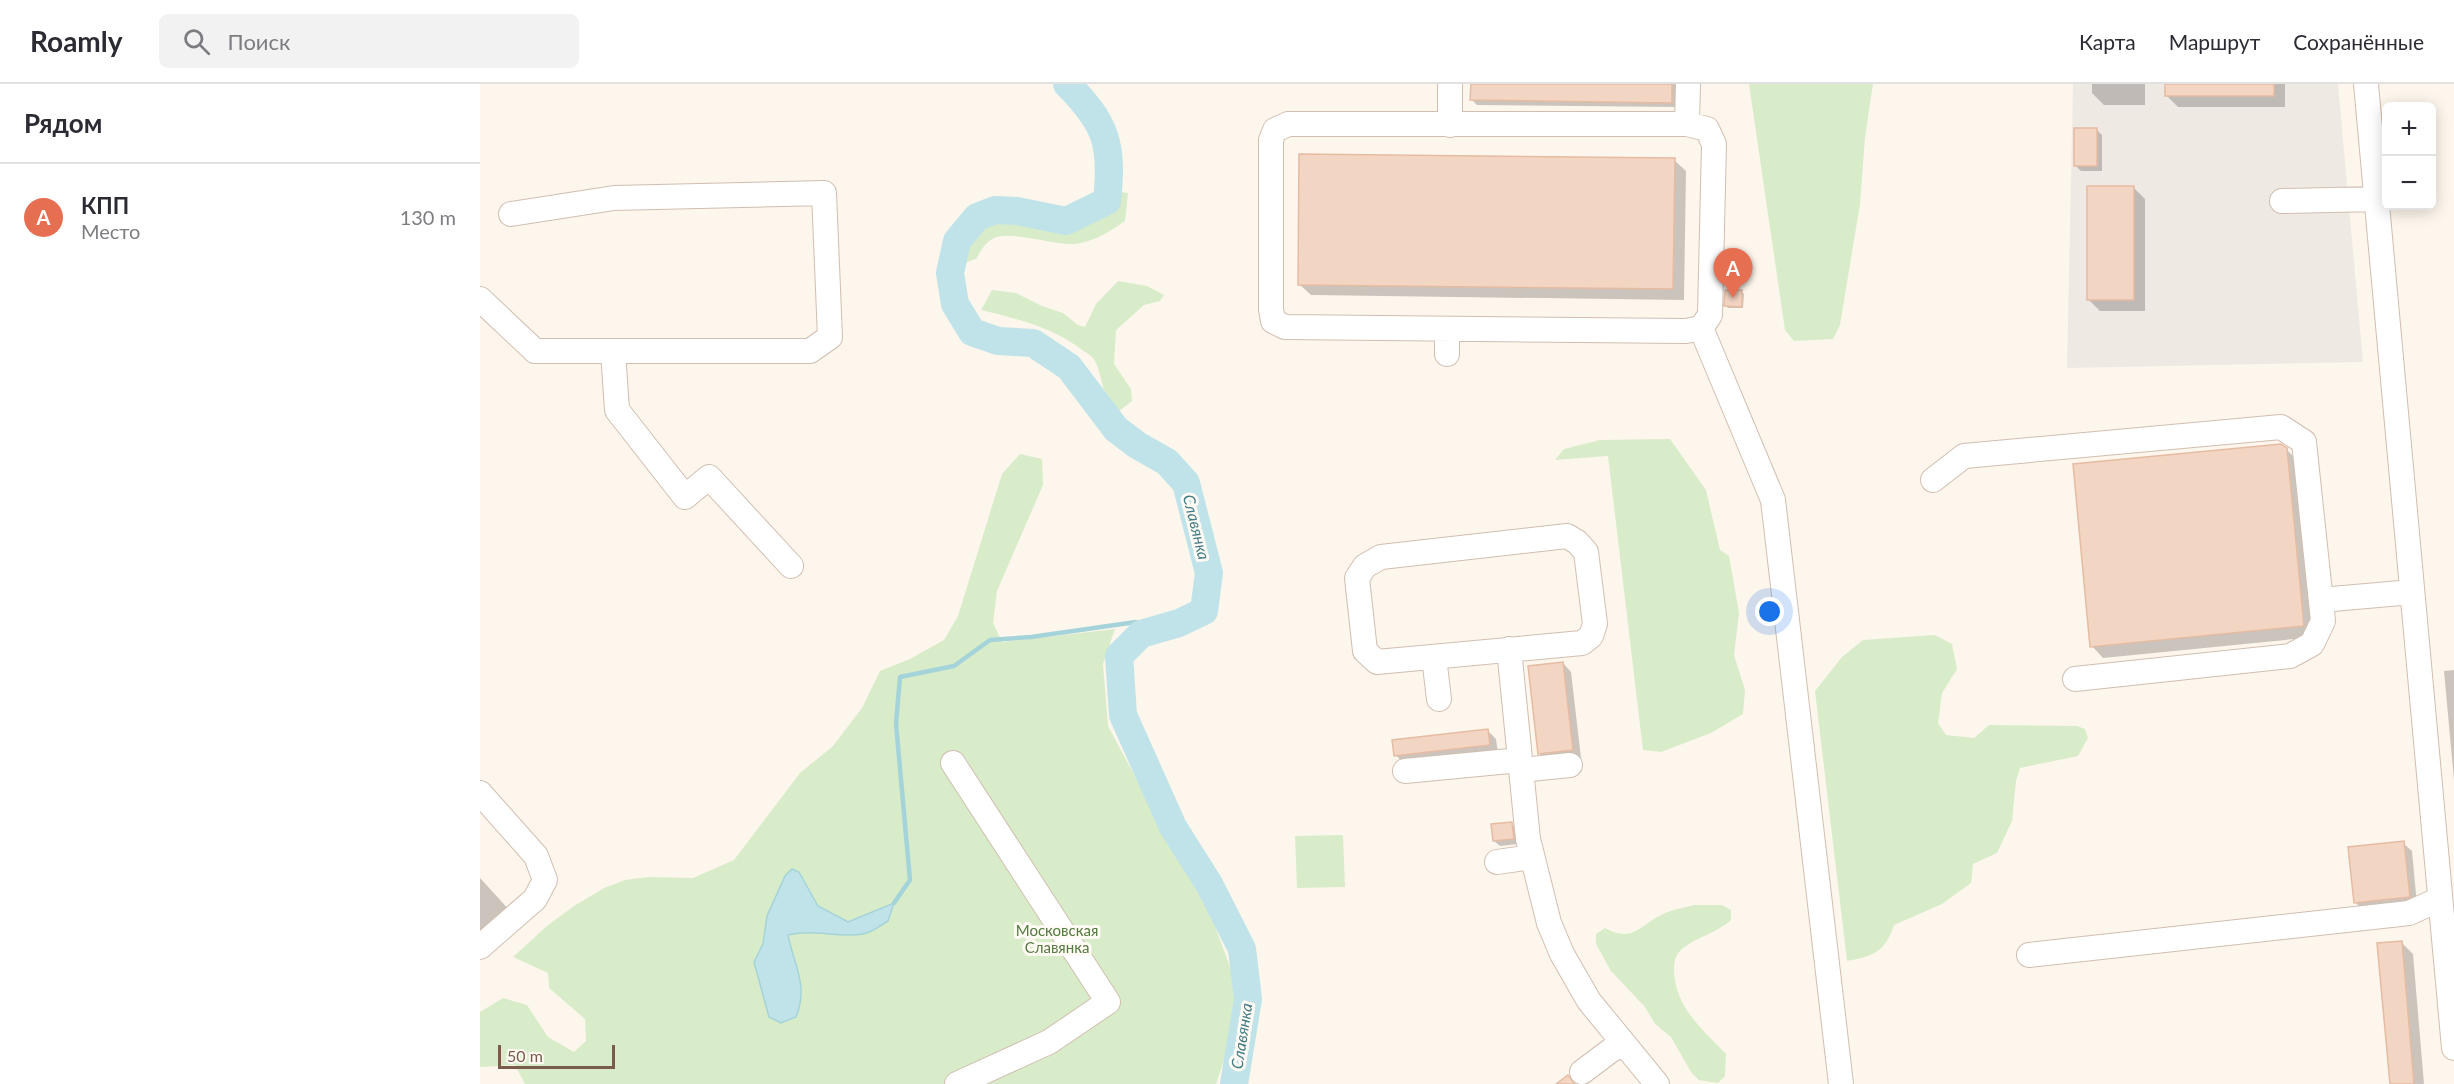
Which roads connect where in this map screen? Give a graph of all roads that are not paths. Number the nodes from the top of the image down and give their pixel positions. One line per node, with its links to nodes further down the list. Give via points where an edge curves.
1 (1450, 84): 4 (street)
2 (1688, 84): 5 (street)
3 (2366, 84): 6 (street)
4 (1450, 124): 5 (street); 11 (street, via 1288,123 1275,129 1271,141 1273,321 1285,327)
5 (1687, 124): 10 (street, via 1707,129 1714,144 1710,315)
6 (2377, 199): 7 (street); 16 (street)
7 (2282, 201)
8 (511, 214): 12 (street, via 614,198 824,194 830,337 810,351)
9 (480, 299): 12 (street, via 535,351)
10 (1701, 328): 11 (street); 37 (street, via 1773,500)
11 (1447, 329): 13 (street)
12 (613, 351): 15 (street, via 617,410 685,497 709,477)
13 (1447, 354)
14 (1933, 480): 17 (street, via 1964,456 2281,426 2304,442)
15 (791, 566)
16 (2412, 592): 17 (street); 29 (street)
17 (2321, 600): 20 (street, via 2323,621 2313,644 2290,656)
18 (1509, 649): 19 (street); 19 (street, via 1582,643 1591,636 1595,624 1586,552 1567,536 1381,557 1365,566 1357,578 1365,651 1377,662); 23 (street)
19 (1434, 657): 21 (street)
20 (2075, 679)
21 (1439, 699)
22 (953, 763): 35 (street, via 1108,1002 1049,1042)
23 (1521, 765): 24 (street); 25 (street); 27 (street)
24 (1570, 765)
25 (1405, 771)
26 (480, 793): 30 (street, via 536,856 545,880 535,899)
27 (1532, 857): 28 (street); 32 (street, via 1549,923 1562,954 1589,1001)
28 (1497, 862)
29 (2440, 899): 31 (street, via 2409,913); 33 (street)
30 (480, 947)
31 (2029, 955)
32 (1622, 1042): 34 (street); 36 (street)
33 (2454, 1048)
34 (1582, 1072)
35 (957, 1084)
36 (1657, 1084)
37 (1841, 1084)

